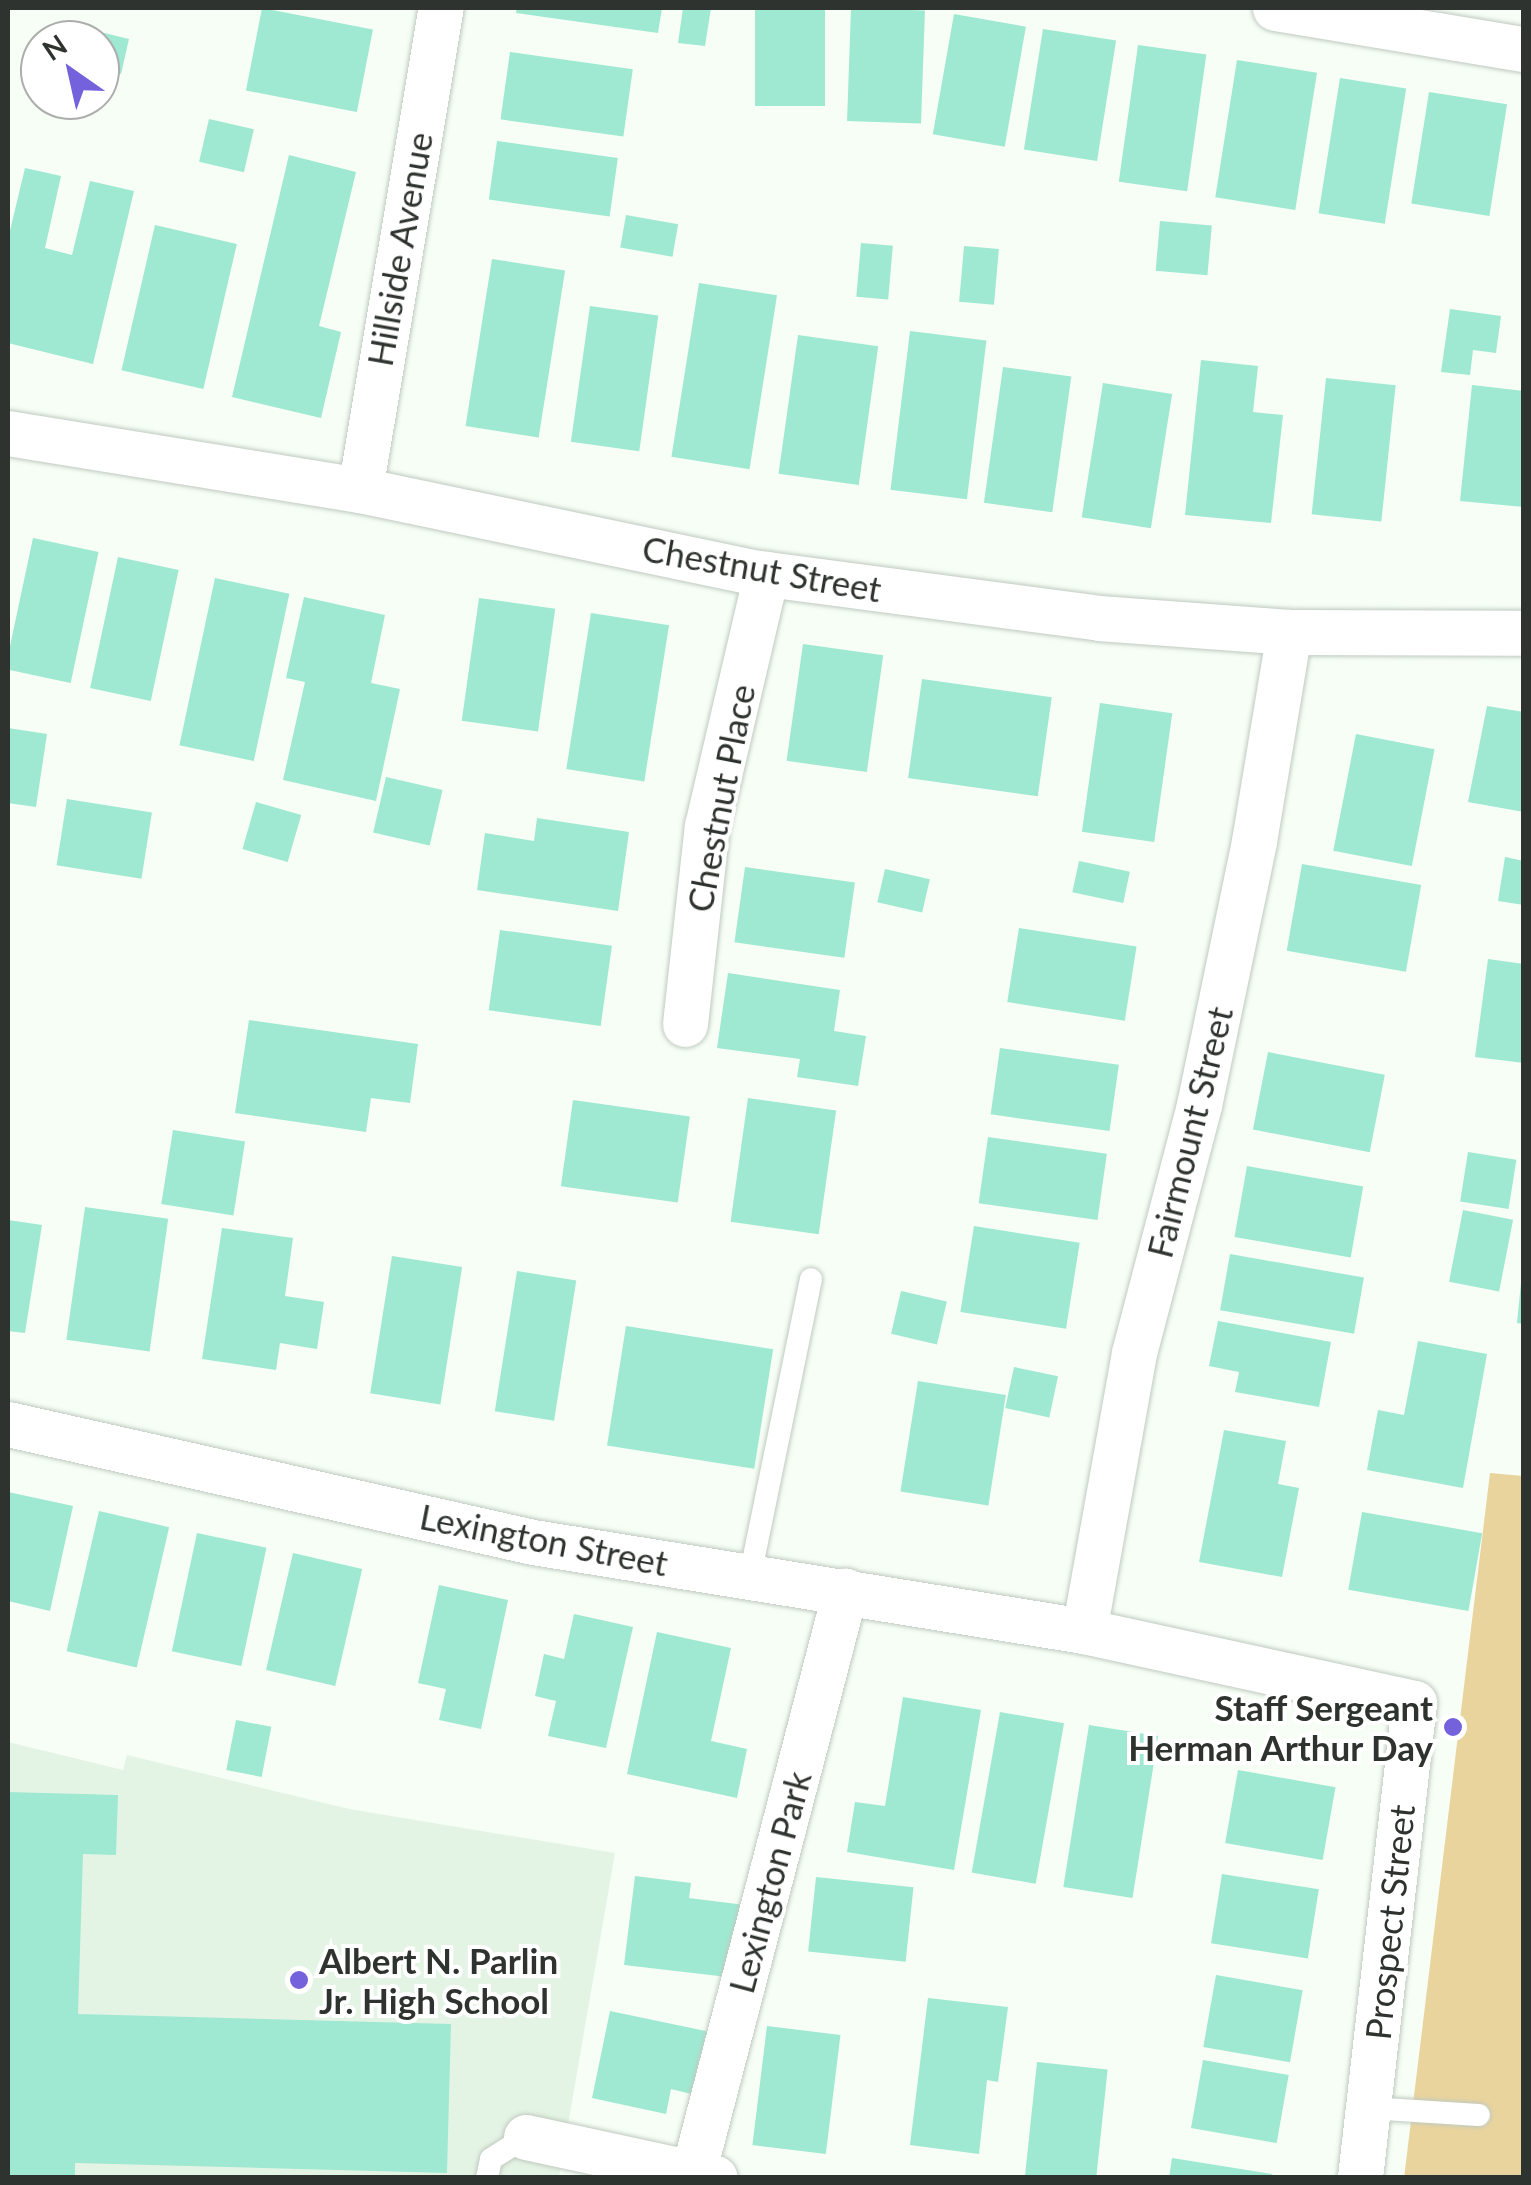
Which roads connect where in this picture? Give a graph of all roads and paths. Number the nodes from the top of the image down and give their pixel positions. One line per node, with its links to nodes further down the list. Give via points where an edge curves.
1 (441, 8): 5 (street, Hillside Avenue)
2 (1275, 8): 3 (street)
3 (1522, 44)
4 (8, 433): 5 (street, Chestnut Street)
5 (360, 490): 6 (street, Chestnut Street)
6 (766, 574): 7 (street, Chestnut Street, via 1099,618); 9 (street, Chestnut Place, via 707,826)
7 (1289, 632): 8 (street, Chestnut Street); 14 (street, Fairmount Street, via 1254,841 1199,1104 1134,1353)
8 (1524, 632)
9 (684, 1024)
10 (811, 1278): 12 (lane)
11 (8, 1424): 12 (street, Lexington Street, via 534,1542)
12 (750, 1576): 13 (street, Lexington Street)
13 (845, 1591): 14 (street, Lexington Street); 18 (street, Lexington Park)
14 (1084, 1631): 15 (street, Prospect Street, via 1414,1703)
15 (1368, 2108): 16 (lane); 20 (street, Prospect Street)
16 (1480, 2114)
17 (526, 2137): 18 (street); 19 (lane, via 491,2160)
18 (704, 2175)
19 (487, 2178)
20 (1360, 2178)

